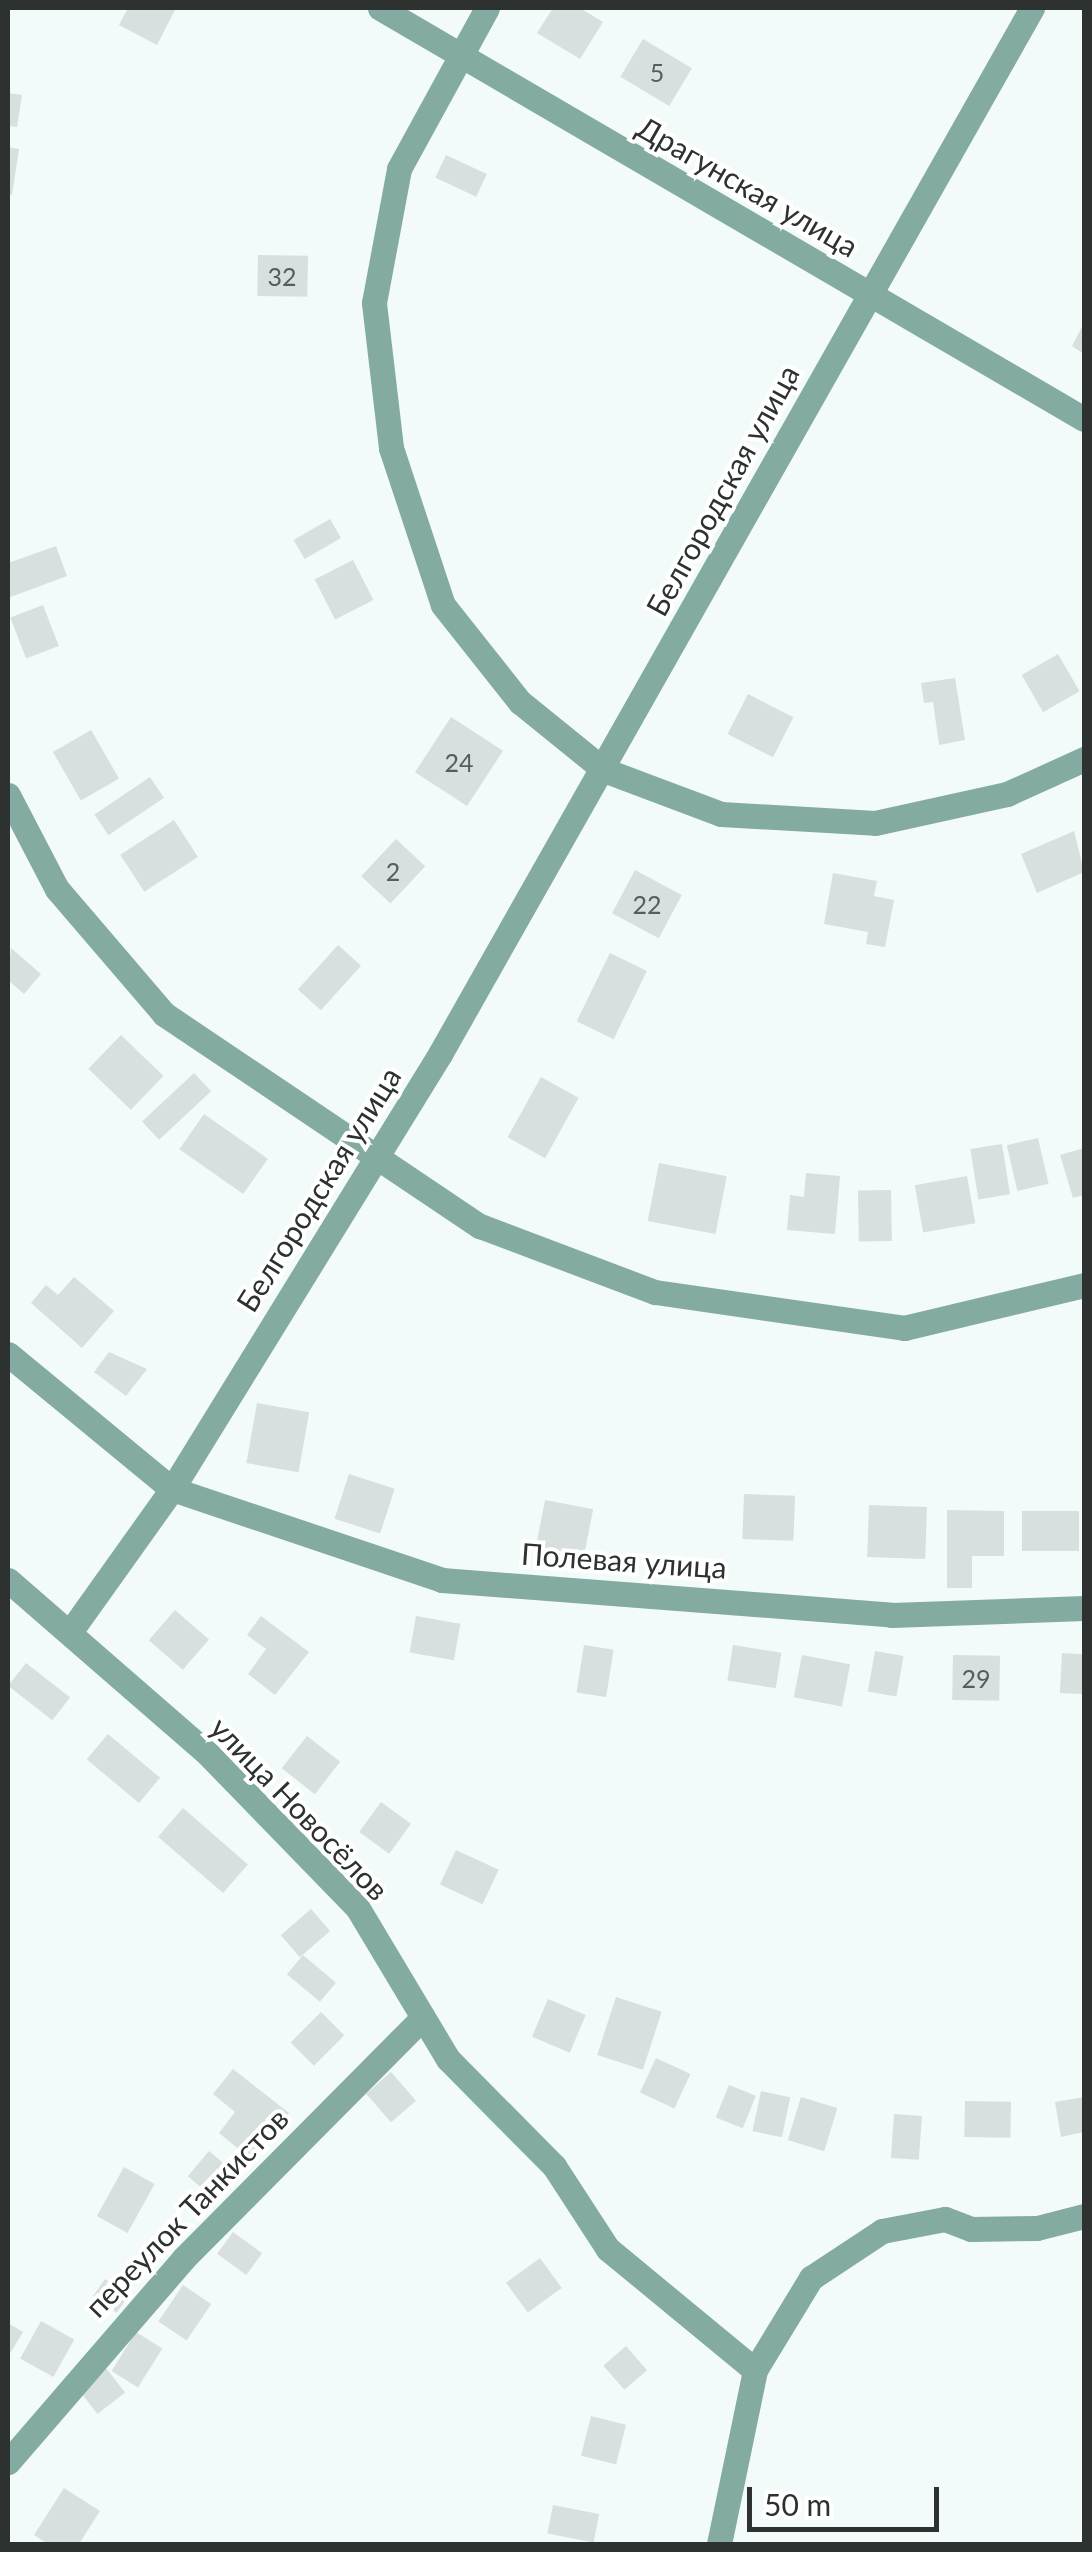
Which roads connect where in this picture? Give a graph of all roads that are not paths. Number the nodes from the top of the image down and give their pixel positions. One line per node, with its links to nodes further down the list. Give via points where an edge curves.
1 (380, 8): 4 (street, Драгунская улица)
2 (487, 8): 4 (street)
3 (1032, 8): 5 (street, Белгородская улица)
4 (461, 55): 5 (street, Драгунская улица); 8 (street, via 399,169 374,302 391,448 443,606 520,702)
5 (868, 294): 6 (street, Драгунская улица); 8 (street, Белгородская улица)
6 (1084, 419)
7 (1084, 758): 8 (street, via 1007,794 876,824 721,814)
8 (604, 770): 10 (street, Белгородская улица)
9 (8, 796): 10 (street, via 57,889 164,1014)
10 (375, 1158): 11 (street, via 480,1226 655,1292 904,1328); 13 (street, Белгородская улица)
11 (1084, 1285)
12 (8, 1354): 13 (street)
13 (172, 1489): 15 (street, Полевая улица, via 442,1580 892,1614); 16 (street, Белгородская улица)
14 (8, 1580): 16 (street, улица Новосёлов)
15 (1084, 1608)
16 (70, 1632): 17 (street, улица Новосёлов, via 208,1754 357,1907)
17 (423, 2017): 19 (street, улица Новосёлов, via 448,2059 554,2166 608,2248); 20 (street, переулок Танкистов, via 184,2258)
18 (1082, 2226): 19 (street, via 972,2230 945,2219 882,2231 812,2278)
19 (755, 2370): 21 (street)
20 (8, 2462)
21 (718, 2544)

